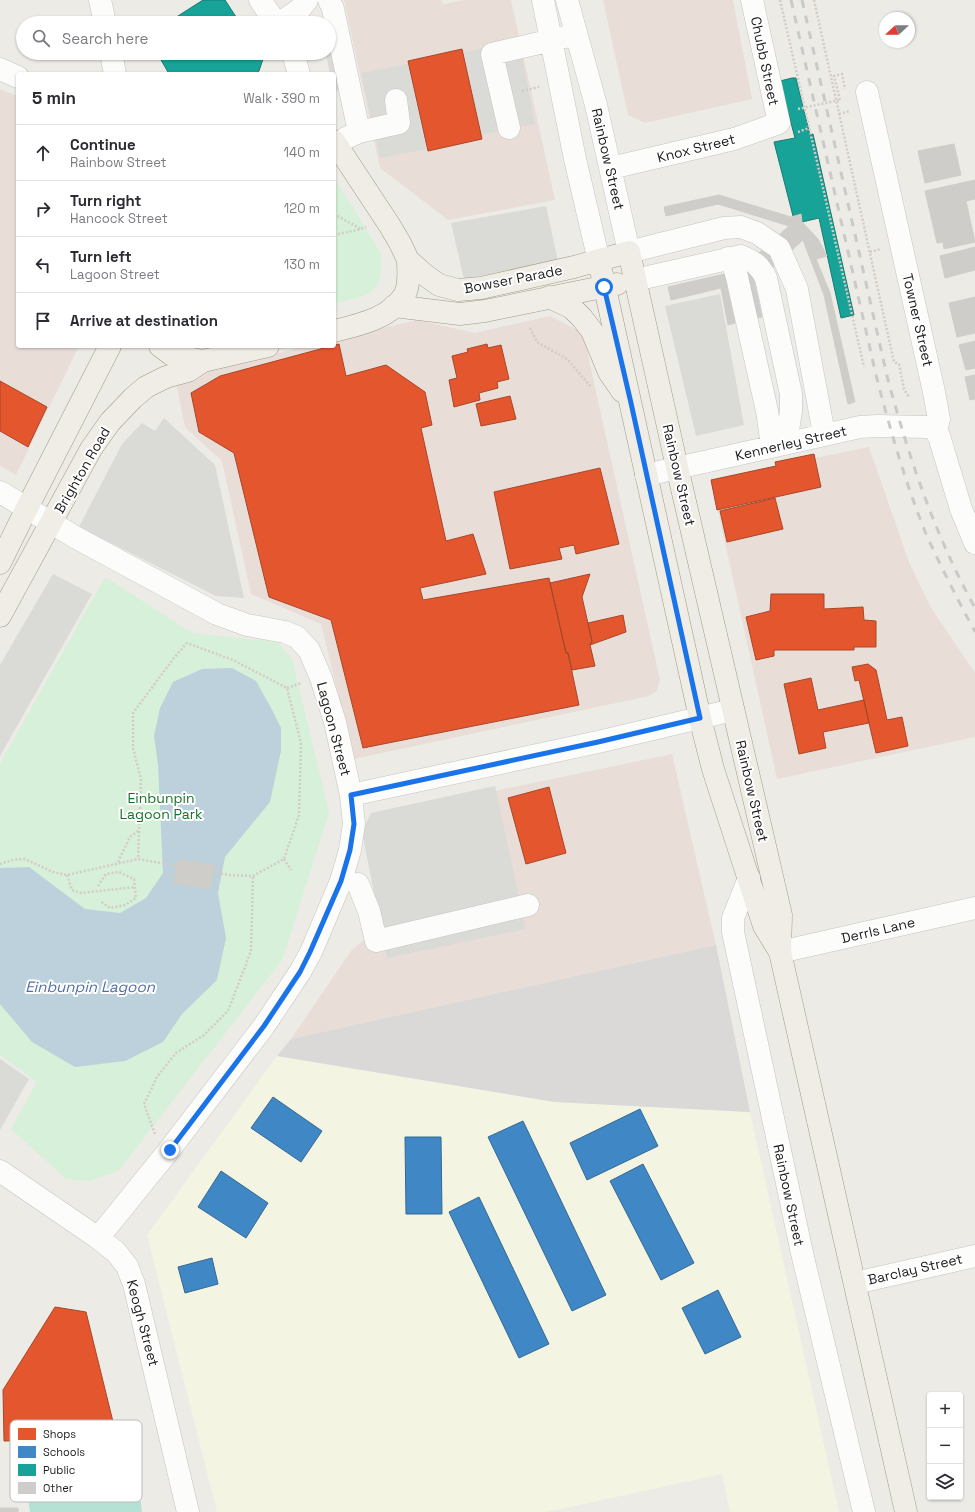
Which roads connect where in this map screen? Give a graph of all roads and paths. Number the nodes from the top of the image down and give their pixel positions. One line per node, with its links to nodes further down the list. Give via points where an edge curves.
1 (100, 0): 10 (street)
2 (260, 0): 11 (street)
3 (307, 0): 12 (street)
4 (329, 0): 13 (street)
5 (543, 0): 16 (street, Rainbow Street)
6 (567, 0): 15 (street, Rainbow Street)
7 (752, 0): 29 (street, Chubb Street)
8 (780, 0): 31 (path)
9 (814, 0): 28 (path)
10 (103, 16)
11 (271, 16)
12 (290, 16)
13 (335, 16)
14 (336, 19): 32 (street)
15 (577, 34): 16 (street); 35 (street, Rainbow Street)
16 (550, 40): 30 (street, via 492,54); 42 (street, Rainbow Street)
17 (112, 60): 20 (street)
18 (295, 60): 21 (street)
19 (0, 69): 22 (street)
20 (115, 72)
21 (298, 72)
22 (16, 76)
23 (845, 90): 27 (path, bridge, via 842,74 834,76 840,100)
24 (867, 92): 57 (street, Towner Street, via 934,392 939,419)
25 (396, 100): 32 (street, via 399,123)
26 (849, 105): 28 (path, via 850,112)
27 (798, 109)
28 (839, 114): 55 (path, via 894,362 899,364 904,389)
29 (788, 125): 31 (path, via 798,132); 35 (street, Knox Street)
30 (509, 128)
31 (810, 128): 53 (path)
32 (359, 132): 33 (street)
33 (336, 142)
34 (336, 144): 41 (main road, via 390,226)
35 (611, 168): 40 (street, Rainbow Street)
36 (336, 215): 38 (path)
37 (372, 224): 38 (path)
38 (361, 230): 39 (path)
39 (336, 235)
40 (629, 252): 42 (main road, Bowser Parade); 43 (main road, Rainbow Street); 58 (street, via 724,228 741,227 757,233 779,248 797,289)
41 (408, 260): 42 (main road, Bowser Parade, via 439,285 458,290 481,288); 46 (main road, via 405,294)
42 (599, 261): 44 (main road, Rainbow Street)
43 (635, 280): 44 (main road, Bowser Parade); 59 (street, via 741,256 760,266 766,278 791,394 791,411); 60 (main road, Rainbow Street)
44 (604, 287): 45 (main road, Bowser Parade); 56 (main road, Rainbow Street)
45 (549, 297): 46 (main road, Bowser Parade, via 460,314); 56 (main road, via 572,308 582,318 592,331 609,372)
46 (394, 306): 48 (main road, via 366,323)
47 (530, 328): 54 (path, via 537,342 567,359)
48 (336, 330)
49 (109, 348): 63 (main road, Brighton Road)
50 (163, 348): 52 (main road, via 172,355)
51 (259, 348): 52 (main road)
52 (203, 361): 64 (main road, Brighton Road, via 188,371 166,377 146,387 110,422 91,449)
53 (864, 367)
54 (593, 389)
55 (909, 397)
56 (631, 403): 61 (main road, Rainbow Street)
57 (936, 431): 58 (street, Kennerley Street, via 927,426 877,426); 65 (street, Towner Street, via 942,441 961,509)
58 (824, 434): 59 (street, Kennerley Street)
59 (779, 445): 60 (street, Kennerley Street)
60 (677, 468): 61 (street, Kennerley Street); 70 (main road, Rainbow Street)
61 (646, 475): 71 (main road, Rainbow Street)
62 (0, 492): 63 (street, Lagoon Street)
63 (26, 508): 64 (street, Lagoon Street); 66 (main road, Brighton Road)
64 (51, 523): 67 (main road, Brighton Road); 72 (street, Lagoon Street, via 217,614 247,625 285,632 297,637 309,650 321,678 335,722)
65 (975, 543)
66 (0, 563)
67 (0, 616)
68 (303, 682): 69 (path)
69 (287, 688): 73 (path, via 233,660 187,644 133,713 133,748 141,779); 75 (path, via 301,743 299,815)
70 (733, 710): 71 (street); 88 (main road, Rainbow Street, via 781,915)
71 (700, 718): 72 (street); 81 (main road, Rainbow Street, via 713,769)
72 (351, 795): 91 (street, Lagoon Street, via 354,824 350,850 341,881 300,972 264,1026 175,1143)
73 (139, 830): 74 (path); 76 (path, via 130,837)
74 (138, 859): 76 (path); 80 (path, via 229,875)
75 (284, 859): 78 (path); 80 (path)
76 (118, 863): 79 (path)
77 (0, 864): 79 (path, via 25,859 53,872)
78 (290, 870)
79 (67, 875): 84 (path, via 72,890 81,893)
80 (253, 876): 89 (path, via 251,951 228,1011 204,1035 176,1053 157,1078 144,1104)
81 (749, 878): 88 (main road, Rainbow Street, via 764,926); 95 (street, Rainbow Street, via 733,918 733,932 803,1260)
82 (358, 884): 86 (street, via 369,911 376,942)
83 (98, 886): 84 (path, via 106,874 119,872 134,879)
84 (135, 887): 85 (path, via 136,898 125,905 110,908)
85 (100, 901)
86 (528, 904)
87 (975, 908): 88 (street, Derrls Lane)
88 (780, 952): 93 (main road, Rainbow Street)
89 (156, 1138)
90 (0, 1171): 91 (street, Keogh Street)
91 (98, 1238): 94 (street, Keogh Street, via 120,1257 127,1266 134,1284)
92 (975, 1256): 93 (street, Barclay Street)
93 (855, 1283): 96 (main road, Rainbow Street)
94 (188, 1512)
95 (864, 1512)
96 (906, 1512)

